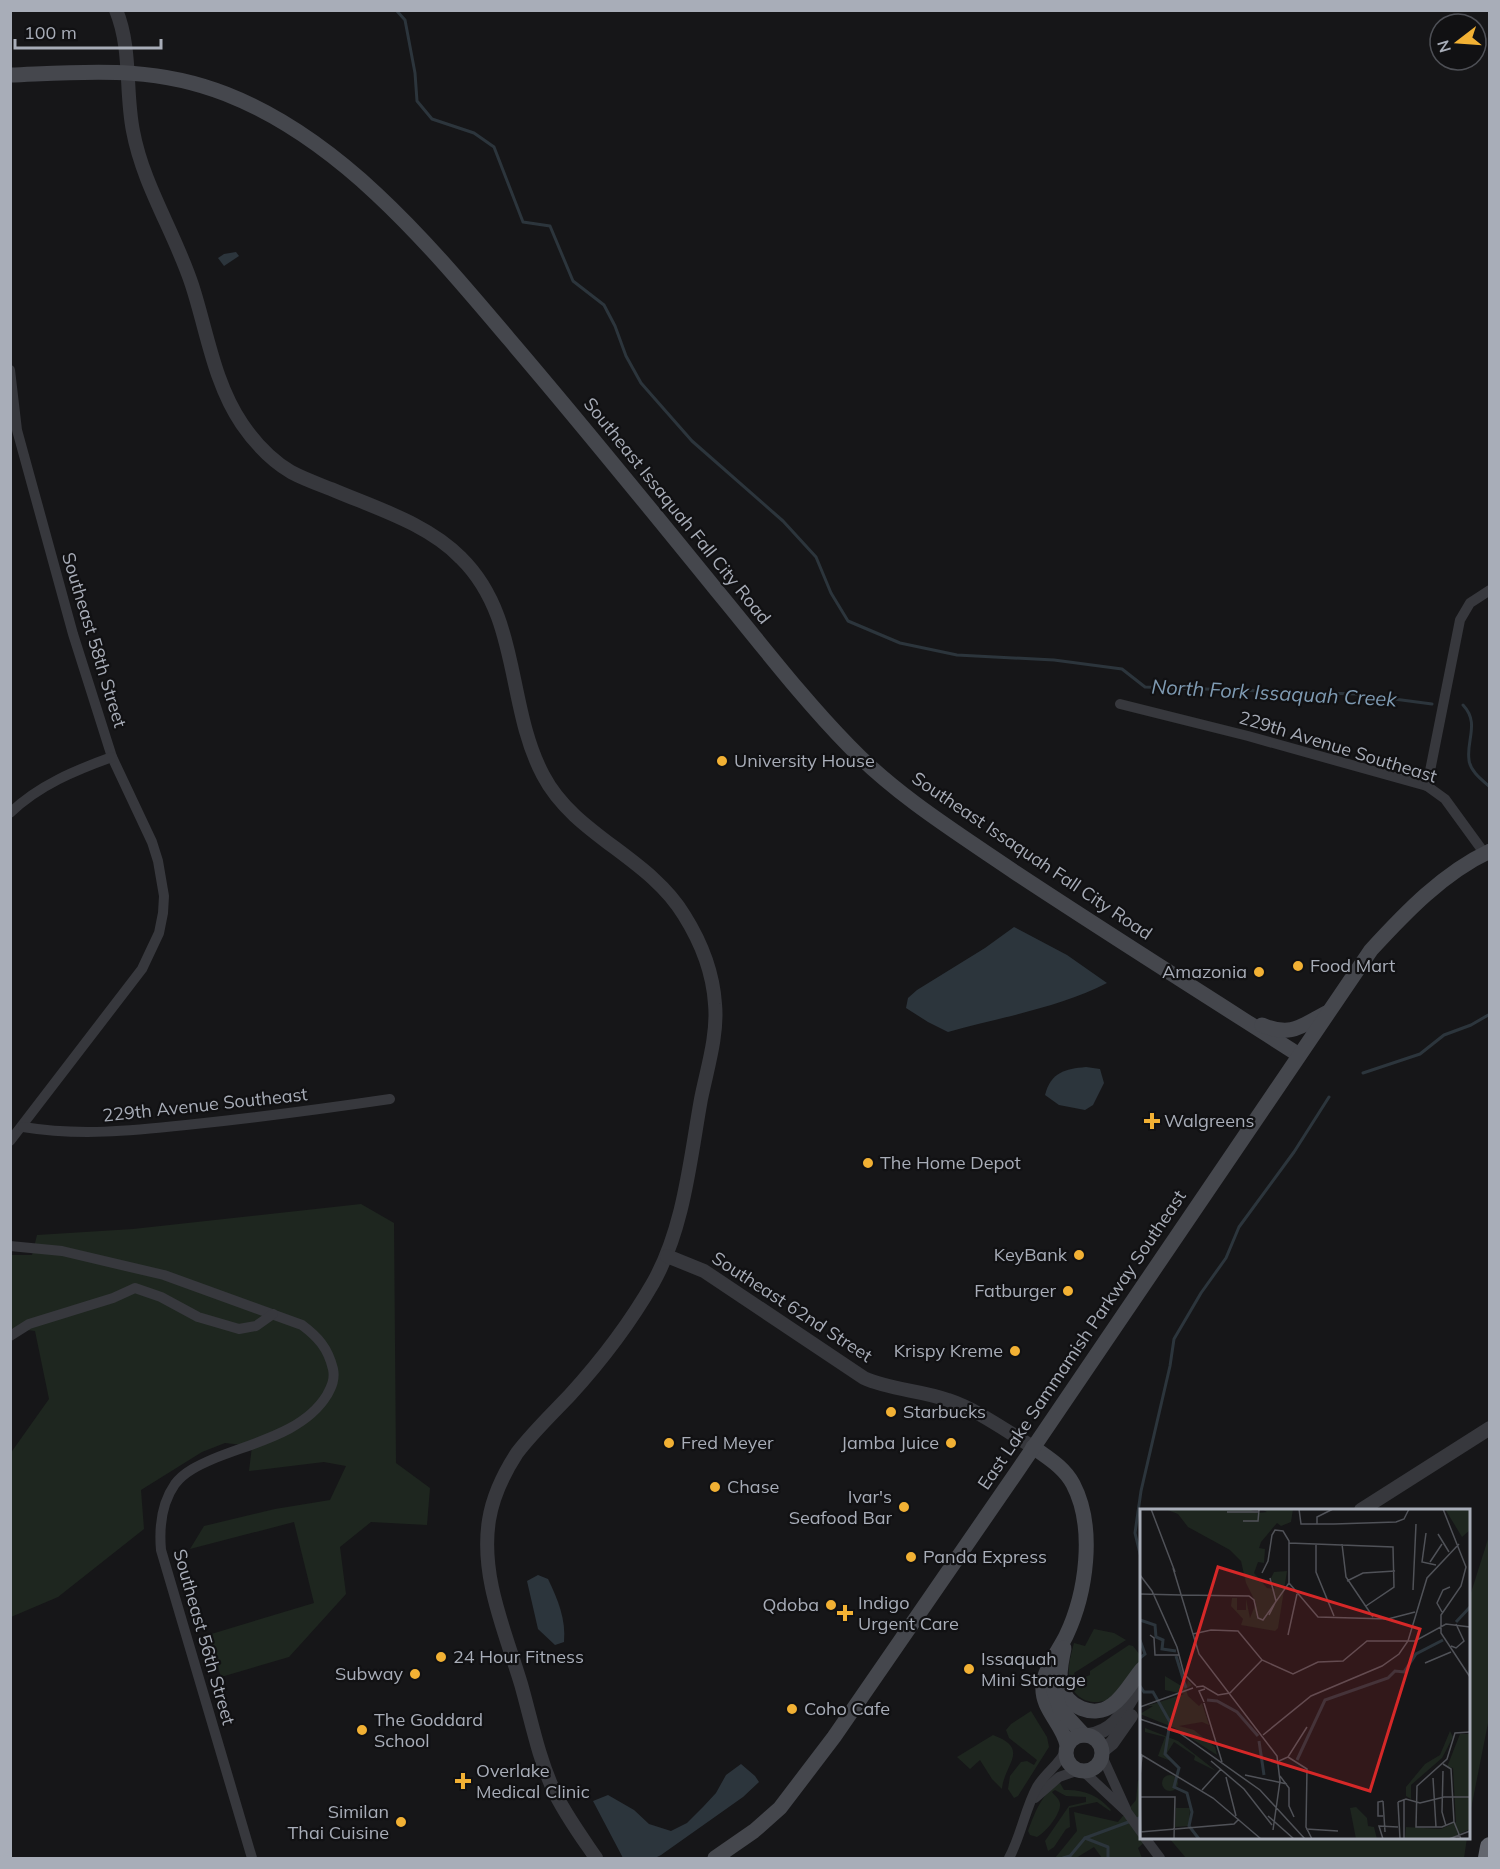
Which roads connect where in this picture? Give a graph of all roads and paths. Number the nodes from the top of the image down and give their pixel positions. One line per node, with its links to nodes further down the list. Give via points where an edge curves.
1 (117, 10): 2 (street)
2 (128, 71): 3 (main road, Southeast Issaquah Fall City Road); 13 (main road, Southeast Issaquah Fall City Road, via 184,80 262,110 302,135 378,194 458,278 784,674 850,748 946,825); 19 (street, via 130,120 138,152 191,282 219,377 236,415 258,445 295,475 419,527 441,540 472,568 501,620 527,733 546,781 573,814 655,880 675,902 706,959 715,1025 678,1220)
3 (10, 75)
4 (10, 370): 5 (street, Southeast 58th Street)
5 (14, 434): 8 (street, Southeast 58th Street)
6 (1490, 590): 9 (street, via 1465,608 1458,625)
7 (1120, 704): 9 (street, 229th Avenue Southeast)
8 (112, 757): 10 (street, via 63,776); 16 (street, Southeast 58th Street, via 152,842 161,877 163,913 159,933 142,969)
9 (1427, 786): 11 (street, 229th Avenue Southeast, via 1445,799)
10 (10, 813)
11 (1487, 852): 12 (main road, East Lake Sammamish Parkway Southeast, via 1439,885 1396,923 1371,950)
12 (1328, 1012): 13 (main road, via 1286,1032); 14 (main road, East Lake Sammamish Parkway Southeast)
13 (1240, 1017): 14 (main road, Southeast Issaquah Fall City Road)
14 (1299, 1055): 23 (main road, East Lake Sammamish Parkway Southeast)
15 (390, 1099): 16 (street, 229th Avenue Southeast, via 115,1132 59,1132)
16 (23, 1127): 17 (street, Southeast 58th Street)
17 (10, 1141)
18 (10, 1246): 20 (street, Southeast 56th Street, via 62,1251 164,1275)
19 (667, 1256): 23 (street, Southeast 62nd Street, via 704,1271 864,1378 948,1400); 40 (street, via 599,1361 517,1453 498,1487 489,1520 488,1560 493,1594 546,1772)
20 (273, 1314): 21 (street, via 255,1326 239,1329 198,1317 162,1297 135,1288 28,1324); 39 (street, Southeast 56th Street, via 302,1325 320,1340 334,1373 333,1385 318,1407 296,1424 201,1464 182,1477 167,1497 160,1526 161,1550)
21 (10, 1336)
22 (1490, 1428): 24 (street)
23 (1033, 1447): 25 (main road, Southeast 62nd Street, via 1066,1475 1083,1516 1084,1572 1079,1601); 41 (main road, East Lake Sammamish Parkway Southeast, via 802,1780 780,1808)
24 (1363, 1509)
25 (1066, 1636): 26 (main road, Southeast 62nd Street); 27 (main road, via 1059,1676 1061,1688 1080,1708 1107,1709)
26 (1049, 1666): 30 (main road, via 1060,1709); 31 (main road, Southeast 62nd Street, via 1044,1699 1066,1737)
27 (1140, 1673)
28 (1140, 1685): 30 (street, via 1117,1721 1107,1730)
29 (1140, 1696): 32 (street)
30 (1087, 1735): 31 (main road, via 1074,1737); 32 (main road, via 1098,1741)
31 (1066, 1747): 33 (main road, via 1068,1763); 35 (street)
32 (1102, 1754): 33 (main road, via 1093,1769); 34 (street)
33 (1081, 1771): 34 (street); 35 (street, via 1059,1776)
34 (1115, 1794): 36 (street)
35 (1030, 1802): 42 (street)
36 (1140, 1830)
37 (1146, 1839): 43 (street)
38 (1490, 1847): 44 (highway)
39 (252, 1858)
40 (596, 1858)
41 (715, 1858)
42 (1009, 1858)
43 (1160, 1858)
44 (1488, 1858)

